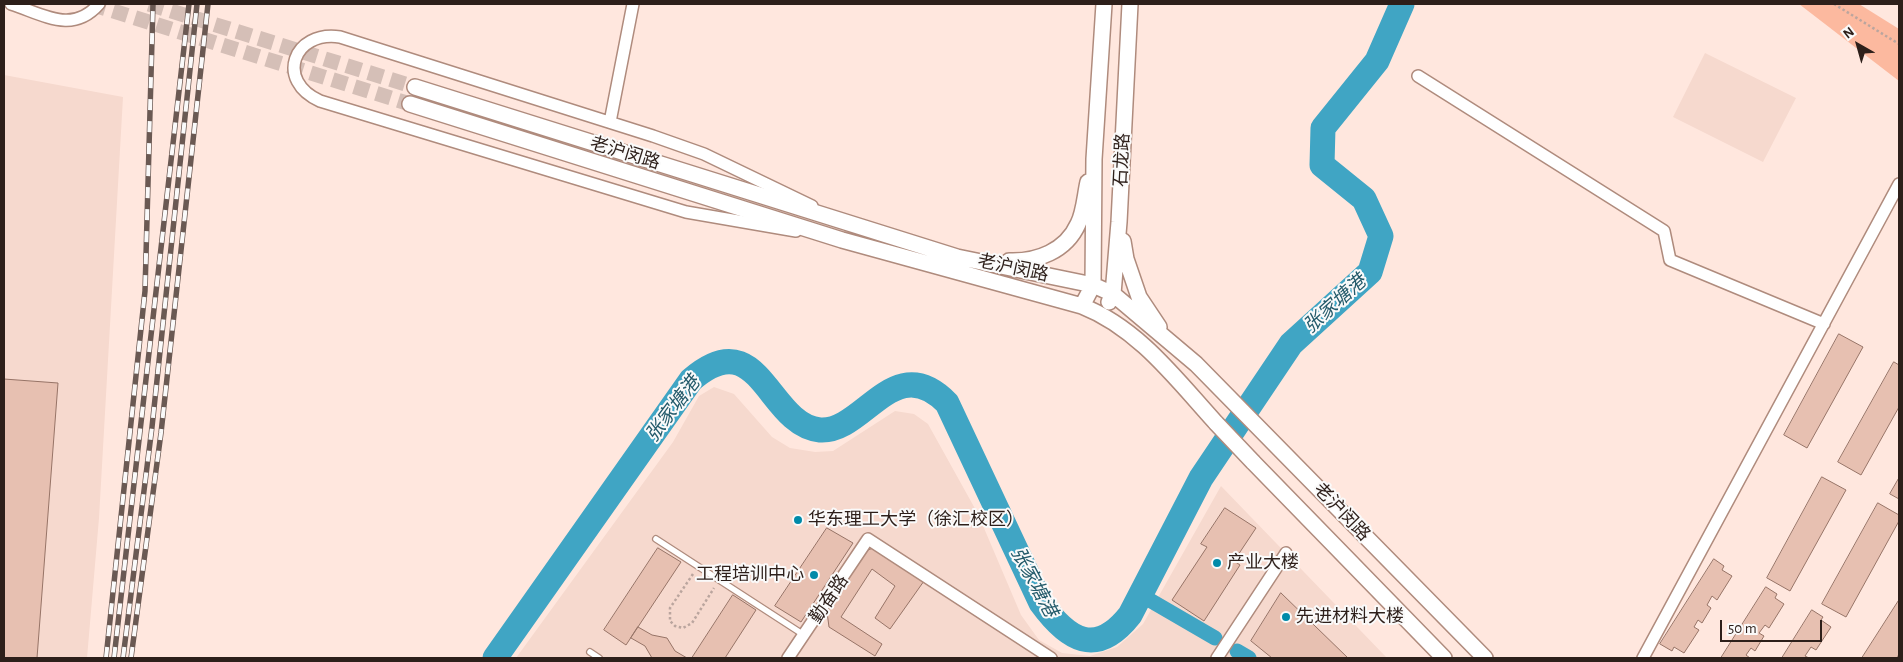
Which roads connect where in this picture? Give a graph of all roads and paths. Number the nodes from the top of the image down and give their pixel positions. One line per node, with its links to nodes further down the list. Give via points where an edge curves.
1 (11, 4): 2 (street, via 60,20 76,21 89,15)
2 (99, 4)
3 (633, 4): 11 (street)
4 (1104, 4): 12 (main road, 石龙路)
5 (1130, 4): 15 (main road, 石龙路)
6 (1834, 4): 7 (path)
7 (1899, 44)
8 (1418, 76): 22 (street, via 1664,231 1670,260)
9 (415, 88): 14 (main road, 老沪闵路)
10 (410, 104): 16 (main road, 老沪闵路)
11 (610, 122): 14 (street, via 704,154); 16 (street, via 340,37 311,38 295,60 298,86 320,101 686,212)
12 (1094, 159): 17 (main road, via 1079,224 1068,241 1031,261); 18 (main road, 石龙路)
13 (1899, 184): 22 (street)
14 (848, 222): 17 (main road, 老沪闵路)
15 (1119, 222): 19 (main road, 石龙路); 23 (main road, via 1126,259 1139,297)
16 (842, 240): 20 (main road, 老沪闵路)
17 (957, 257): 18 (main road, 老沪闵路)
18 (1094, 285): 19 (main road, 老沪闵路); 20 (main road, 石龙路)
19 (1113, 294): 21 (main road, 石龙路); 23 (main road, 老沪闵路)
20 (1082, 306): 21 (main road, 老沪闵路)
21 (1103, 314): 34 (main road, 老沪闵路, bridge, via 1152,352 1253,462)
22 (1824, 324): 36 (street)
23 (1166, 339): 35 (main road, 老沪闵路, via 1196,364)
24 (656, 539): 26 (lane)
25 (1286, 553): 33 (street)
26 (698, 566): 27 (lane); 27 (path, via 670,608 670,621 676,626 683,628 692,623)
27 (720, 580): 28 (lane)
28 (804, 635): 31 (street, 勤奋路); 32 (street, 勤奋路, via 868,539)
29 (590, 652): 30 (lane)
30 (599, 658)
31 (788, 658)
32 (1051, 658)
33 (1217, 658)
34 (1444, 658)
35 (1485, 658)
36 (1644, 658)

